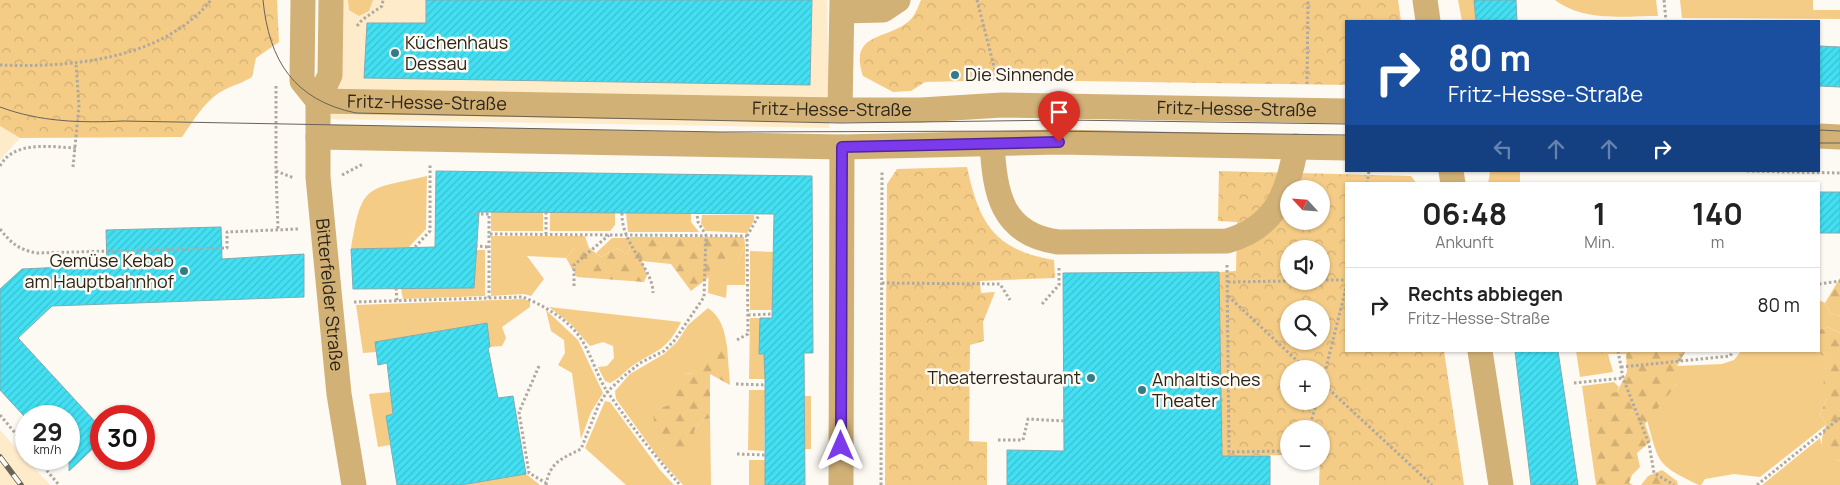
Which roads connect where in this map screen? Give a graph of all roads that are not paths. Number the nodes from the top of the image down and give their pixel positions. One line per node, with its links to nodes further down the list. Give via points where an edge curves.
1 (302, 0): 7 (street, via 302,81)
2 (331, 0): 7 (street, Bitterfelder Straße, via 330,75)
3 (898, 0): 5 (street, via 883,10)
4 (1425, 0): 6 (street)
5 (842, 5): 8 (street)
6 (1428, 20)
7 (318, 101): 8 (street, Fritz-Hesse-Straße); 12 (street, Bitterfelder Straße)
8 (840, 110): 9 (street, Fritz-Hesse-Straße, via 1002,105)
9 (1345, 111)
10 (1820, 136): 11 (street)
11 (1840, 136)
12 (318, 137): 15 (street, Fritz-Hesse-Straße); 18 (street, Bitterfelder Straße, via 321,229 339,394)
13 (992, 144): 14 (street, Fritz-Hesse-Straße); 14 (street, via 997,192 1008,216 1035,236 1058,242 1226,241 1238,238 1256,229 1277,208 1290,178); 15 (street, Fritz-Hesse-Straße)
14 (1296, 146): 16 (street, Fritz-Hesse-Straße)
15 (842, 147): 19 (street)
16 (1345, 148)
17 (1480, 352): 20 (street)
18 (354, 485)
19 (841, 485)
20 (1501, 485)

